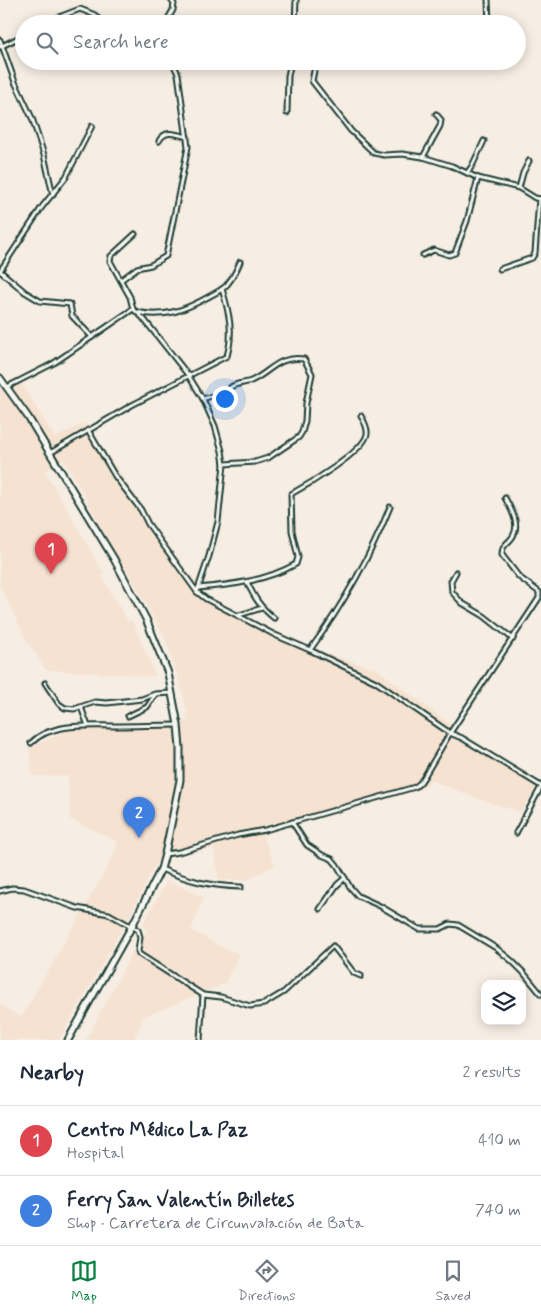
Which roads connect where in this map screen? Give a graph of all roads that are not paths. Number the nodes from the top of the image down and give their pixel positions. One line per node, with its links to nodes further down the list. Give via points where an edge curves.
1 (171, 0): 6 (street, via 174,4)
2 (296, 0): 7 (street)
3 (488, 0): 8 (street)
4 (68, 15): 5 (street, via 80,9)
5 (95, 15)
6 (170, 15)
7 (295, 15)
8 (489, 15)
9 (15, 39): 11 (street)
10 (0, 40): 11 (street)
11 (1, 46): 26 (street, via 32,118)
12 (176, 70): 18 (street)
13 (289, 70): 15 (street)
14 (314, 70): 21 (street, via 312,81 351,131 374,153)
15 (287, 113)
16 (436, 114): 21 (street, via 441,120 440,126)
17 (92, 126): 26 (street)
18 (188, 138): 19 (street, via 168,133); 33 (street, via 166,256 138,268)
19 (159, 141)
20 (484, 141): 23 (street)
21 (423, 157): 23 (street)
22 (529, 161): 25 (street)
23 (466, 173): 24 (street)
24 (478, 178): 25 (street); 29 (street, via 455,253 449,255 434,250)
25 (519, 188): 27 (street)
26 (54, 194): 32 (street)
27 (540, 199): 31 (street, via 532,258)
28 (135, 234): 33 (street, via 110,258)
29 (423, 255)
30 (240, 262): 34 (street)
31 (500, 269)
32 (0, 271): 36 (street, via 40,302 70,304 72,316)
33 (121, 280): 35 (street)
34 (222, 289): 35 (street, via 197,304 174,312 152,315); 37 (street, via 231,331 227,356)
35 (135, 310): 36 (street); 37 (street)
36 (92, 337): 39 (street, via 54,363)
37 (188, 375): 40 (street); 42 (street)
38 (0, 378): 39 (main road)
39 (7, 387): 43 (main road)
40 (203, 399): 44 (street, via 215,426); 44 (street, via 249,382 288,359 304,359 311,372 305,421 299,437 268,458)
41 (362, 416): 48 (street, via 367,434 357,449 311,484 291,494 296,564 271,576)
42 (88, 430): 43 (street); 49 (street, via 115,476)
43 (50, 453): 56 (main road, via 146,619 168,673)
44 (224, 464): 49 (street, via 218,522)
45 (505, 498): 53 (street, via 515,521 513,536 503,547 502,555 519,577 540,594)
46 (390, 507): 54 (street, via 359,571)
47 (456, 572): 53 (street, via 451,581 452,592 462,603)
48 (247, 582): 49 (street); 50 (street)
49 (197, 590): 51 (street, via 206,599)
50 (262, 608): 51 (street); 52 (street)
51 (239, 615): 54 (street)
52 (274, 618)
53 (513, 638): 62 (street)
54 (310, 650): 62 (street, via 383,686)
55 (45, 682): 58 (street, via 59,704 65,708)
56 (172, 693): 57 (street); 60 (main road)
57 (155, 694): 58 (street, via 142,699 95,702); 59 (street, via 146,708)
58 (81, 707): 61 (street)
59 (128, 716)
60 (178, 725): 61 (street); 67 (main road, via 180,780)
61 (88, 726): 63 (street, via 48,732)
62 (450, 733): 64 (street); 65 (street, via 424,778 415,787)
63 (31, 743)
64 (541, 787): 66 (street)
65 (292, 822): 67 (street); 69 (street, via 307,845 332,859)
66 (516, 833)
67 (165, 854): 68 (main road)
68 (160, 869): 70 (street, via 198,883); 73 (main road)
69 (345, 878): 72 (street); 75 (street, via 358,896 419,929 440,929 456,924 480,938 512,961)
70 (241, 888)
71 (0, 891): 73 (street, via 24,889 77,908 105,912)
72 (320, 909)
73 (132, 926): 76 (street, via 139,934 139,954); 77 (main road)
74 (361, 976): 76 (street, via 354,974 333,946 284,992 264,1004 250,1006)
75 (541, 994)
76 (203, 995): 78 (street)
77 (68, 1040)
78 (200, 1040)

